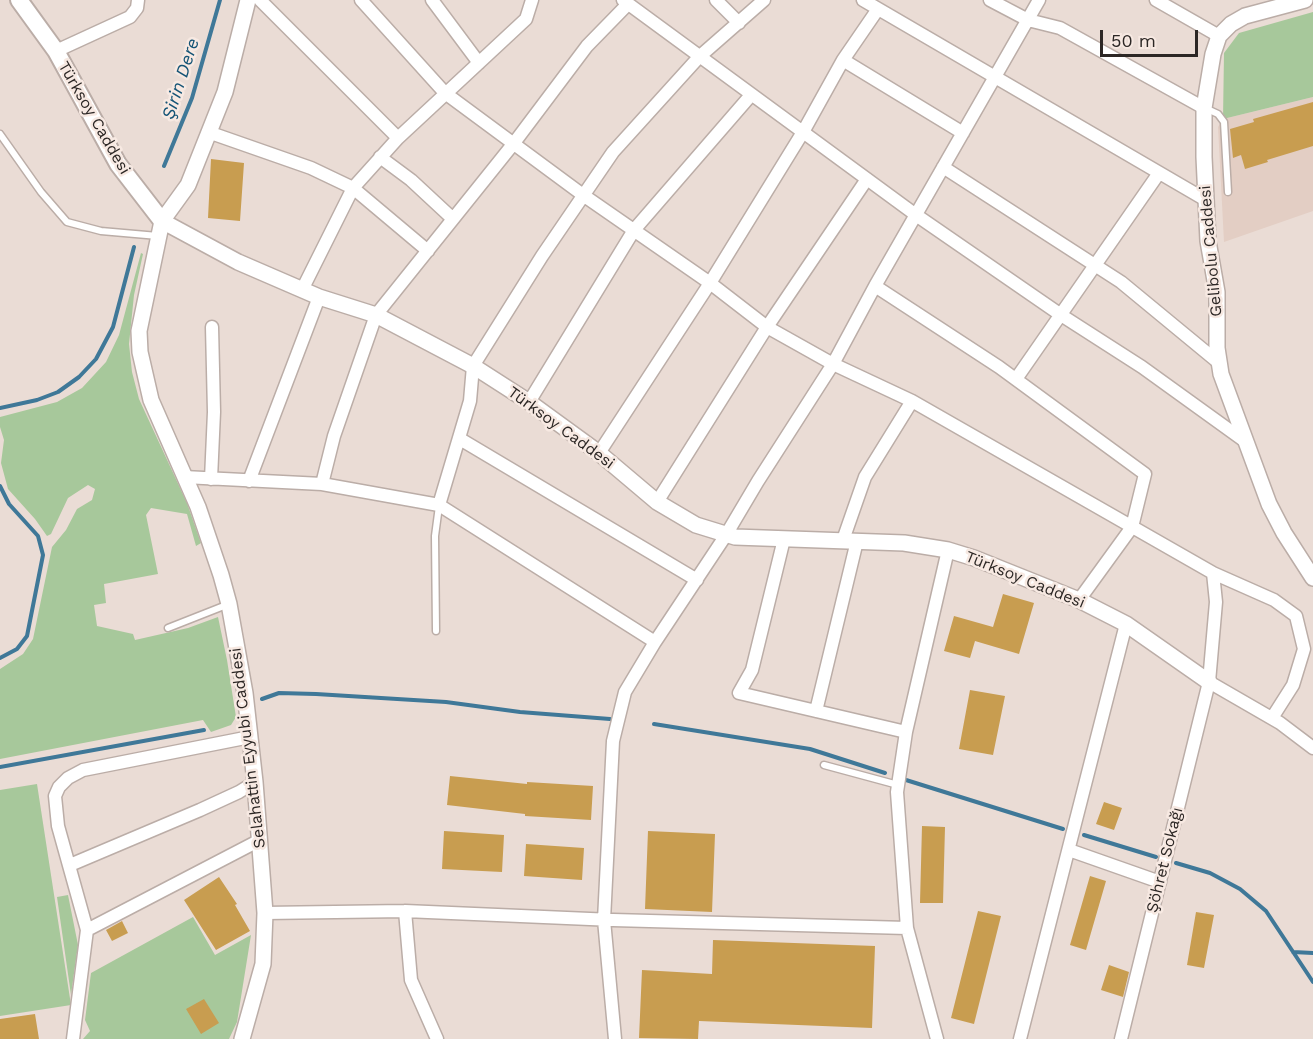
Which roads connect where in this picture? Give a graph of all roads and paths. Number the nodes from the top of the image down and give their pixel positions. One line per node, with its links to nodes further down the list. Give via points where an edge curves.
1 (19, 0): 21 (main road, Türksoy Caddesi)
2 (138, 0): 21 (street, via 130,18)
3 (248, 0): 29 (street, via 225,92)
4 (260, 0): 33 (street)
5 (361, 0): 26 (street)
6 (432, 0): 24 (street)
7 (716, 0): 19 (street)
8 (764, 0): 19 (street)
9 (863, 0): 17 (street)
10 (990, 0): 18 (street)
11 (1039, 0): 18 (street)
12 (1156, 0): 20 (street)
13 (1305, 0): 15 (street)
14 (625, 2): 22 (street); 34 (street, via 586,46)
15 (1286, 2): 20 (street, via 1245,16)
16 (527, 3): 24 (street, via 526,19)
17 (878, 9): 23 (street); 25 (street)
18 (1028, 20): 25 (street); 28 (street, via 1060,28)
19 (740, 23): 22 (street)
20 (1219, 36): 28 (street, Gelibolu Caddesi)
21 (56, 51): 45 (main road, Türksoy Caddesi, via 118,164)
22 (699, 57): 27 (street); 41 (street, via 613,152)
23 (843, 60): 30 (street); 31 (street)
24 (479, 63): 26 (street)
25 (995, 76): 31 (street); 37 (street)
26 (445, 93): 33 (street); 34 (street)
27 (751, 95): 30 (street); 46 (street)
28 (1204, 108): 40 (lane, via 1218,114 1224,122); 42 (street, Gelibolu Caddesi)
29 (208, 132): 39 (street, via 311,168); 45 (street, via 188,185)
30 (803, 132): 38 (street); 49 (street)
31 (963, 133): 36 (street)
32 (0, 134): 45 (lane, via 41,192 68,222 100,231)
33 (398, 138): 35 (street)
34 (514, 143): 41 (street); 44 (street)
35 (380, 157): 39 (street); 44 (street)
36 (943, 167): 43 (street); 48 (street)
37 (1159, 172): 42 (street); 48 (street)
38 (867, 179): 43 (street); 56 (street)
39 (353, 188): 47 (street); 51 (street)
40 (1228, 192)
41 (583, 195): 46 (street); 59 (street)
42 (1206, 200): 57 (street, Gelibolu Caddesi, via 1208,241 1218,292)
43 (916, 215): 50 (street); 54 (street)
44 (453, 219): 47 (street)
45 (160, 229): 51 (street, Türksoy Caddesi); 66 (street, Selahattin Eyyubi Caddesi, via 140,331 140,352 151,400)
46 (634, 230): 49 (street); 62 (street)
47 (428, 251): 53 (street)
48 (1095, 266): 54 (street); 57 (street, via 1121,282)
49 (710, 284): 56 (street); 65 (street)
50 (875, 286): 58 (street); 60 (street)
51 (303, 290): 52 (street, Türksoy Caddesi)
52 (319, 297): 53 (street, Türksoy Caddesi); 68 (street)
53 (376, 315): 59 (street, Türksoy Caddesi); 69 (street, via 334,436)
54 (1061, 315): 60 (street); 64 (street)
55 (212, 327): 67 (street)
56 (766, 327): 58 (street); 70 (street)
57 (1218, 362): 64 (street, Gelibolu Caddesi)
58 (833, 364): 61 (street); 73 (street)
59 (472, 366): 62 (street, Türksoy Caddesi); 63 (street, via 470,400)
60 (1016, 380): 72 (street, via 1145,474)
61 (912, 401): 72 (street); 75 (street, via 865,477)
62 (529, 402): 65 (street, Türksoy Caddesi)
63 (460, 439): 71 (street); 79 (street)
64 (1246, 442): 78 (street, Gelibolu Caddesi, via 1269,504)
65 (599, 453): 70 (street, Türksoy Caddesi)
66 (184, 477): 67 (street); 81 (street, Selahattin Eyyubi Caddesi, via 198,507)
67 (211, 479): 68 (street)
68 (249, 481): 69 (street)
69 (322, 484): 71 (street)
70 (657, 502): 73 (street, Türksoy Caddesi, via 696,525)
71 (439, 505): 84 (lane, via 435,536); 85 (street)
72 (1132, 527): 77 (street); 80 (street)
73 (726, 535): 74 (street, Türksoy Caddesi); 79 (street)
74 (784, 539): 75 (street, Türksoy Caddesi); 87 (street, via 752,669 739,693)
75 (850, 540): 76 (street, Türksoy Caddesi); 87 (street)
76 (948, 550): 80 (street, Türksoy Caddesi); 89 (street)
77 (1213, 573): 86 (street, Şöhret Sokağı, via 1216,602); 88 (street, via 1274,600 1296,616 1304,649 1293,685)
78 (1313, 578)
79 (698, 580): 85 (street)
80 (1079, 600): 82 (street, Türksoy Caddesi)
81 (228, 604): 83 (lane); 90 (street, Selahattin Eyyubi Caddesi)
82 (1126, 624): 86 (street, Türksoy Caddesi); 96 (street)
83 (168, 628)
84 (436, 631)
85 (655, 642): 101 (street, via 625,692 613,741)
86 (1209, 682): 88 (street); 98 (street, Şöhret Sokağı)
87 (816, 711): 89 (street)
88 (1272, 718): 91 (street)
89 (906, 732): 94 (street)
90 (249, 737): 93 (street, Selahattin Eyyubi Caddesi); 97 (street, via 83,770 68,778 58,787 55,804)
91 (1313, 748)
92 (824, 765): 94 (lane)
93 (255, 782): 95 (street, Selahattin Eyyubi Caddesi); 97 (street, via 200,810)
94 (898, 785): 102 (street)
95 (260, 840): 100 (street, Selahattin Eyyubi Caddesi); 103 (street)
96 (1069, 850): 98 (street); 109 (street)
97 (70, 865): 103 (street)
98 (1160, 882): 110 (street, Şöhret Sokağı)
99 (405, 910): 100 (street); 101 (street); 106 (street, via 411,980)
100 (265, 913): 105 (street, Selahattin Eyyubi Caddesi, via 263,964)
101 (604, 920): 102 (street); 107 (street)
102 (907, 928): 108 (street)
103 (87, 930): 104 (street)
104 (74, 1039)
105 (242, 1039)
106 (437, 1039)
107 (615, 1039)
108 (937, 1039)
109 (1020, 1039)
110 (1121, 1039)

